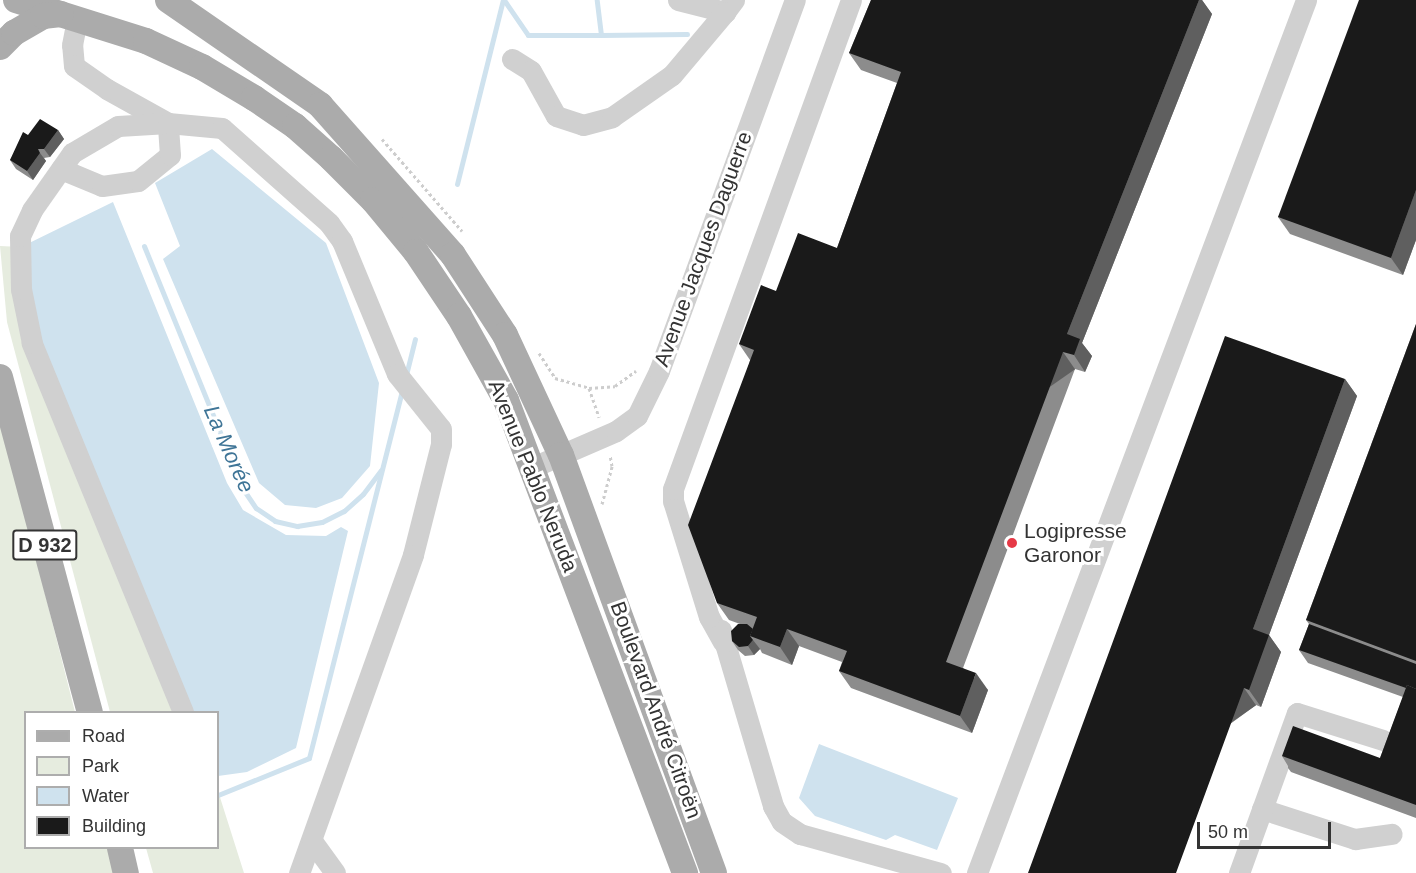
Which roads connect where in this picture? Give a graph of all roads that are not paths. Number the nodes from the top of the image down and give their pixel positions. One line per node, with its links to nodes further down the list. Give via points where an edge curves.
1 (16, 0): 8 (main road, Avenue Pablo Neruda)
2 (168, 0): 14 (main road, Avenue Pablo Neruda, via 320,105 453,255 505,335)
3 (678, 0): 7 (street)
4 (795, 0): 14 (street, Avenue Jacques Daguerre, via 658,371 636,416 616,431)
5 (852, 0): 25 (street, via 683,464 673,501 709,616 723,642 773,807 782,822 800,834)
6 (1306, 0): 32 (street)
7 (729, 6): 10 (street, via 672,75 612,117 583,125 556,116 531,71)
8 (69, 17): 9 (main road, via 43,16 14,33); 11 (street, via 74,66); 15 (main road, Avenue Pablo Neruda, via 146,41 202,67 295,126 331,158 409,244 459,316 506,400)
9 (0, 47)
10 (512, 59)
11 (168, 123): 12 (street, via 118,126 72,153); 12 (street, via 170,155 138,181 102,186); 23 (street, via 222,128 329,223 342,242 404,382 441,429 441,444 413,555)
12 (61, 169): 19 (street, via 32,210 20,236 21,289 32,343)
13 (0, 377): 18 (main road, D 932)
14 (561, 455): 15 (street, Avenue Jacques Daguerre); 16 (main road, Avenue Pablo Neruda)
15 (533, 467): 17 (main road, Avenue Pablo Neruda)
16 (596, 546): 30 (main road, Boulevard André Citroën)
17 (580, 591): 29 (main road, Boulevard André Citroën)
18 (90, 711)
19 (183, 711)
20 (1383, 740): 21 (street, via 1297,713)
21 (1262, 809): 22 (street, via 1355,839); 33 (street)
22 (1392, 834)
23 (312, 841): 27 (street); 28 (street)
24 (120, 849): 26 (main road)
25 (873, 863): 31 (street)
26 (126, 873)
27 (298, 873)
28 (335, 873)
29 (685, 873)
30 (714, 873)
31 (941, 873)
32 (977, 873)
33 (1239, 873)

